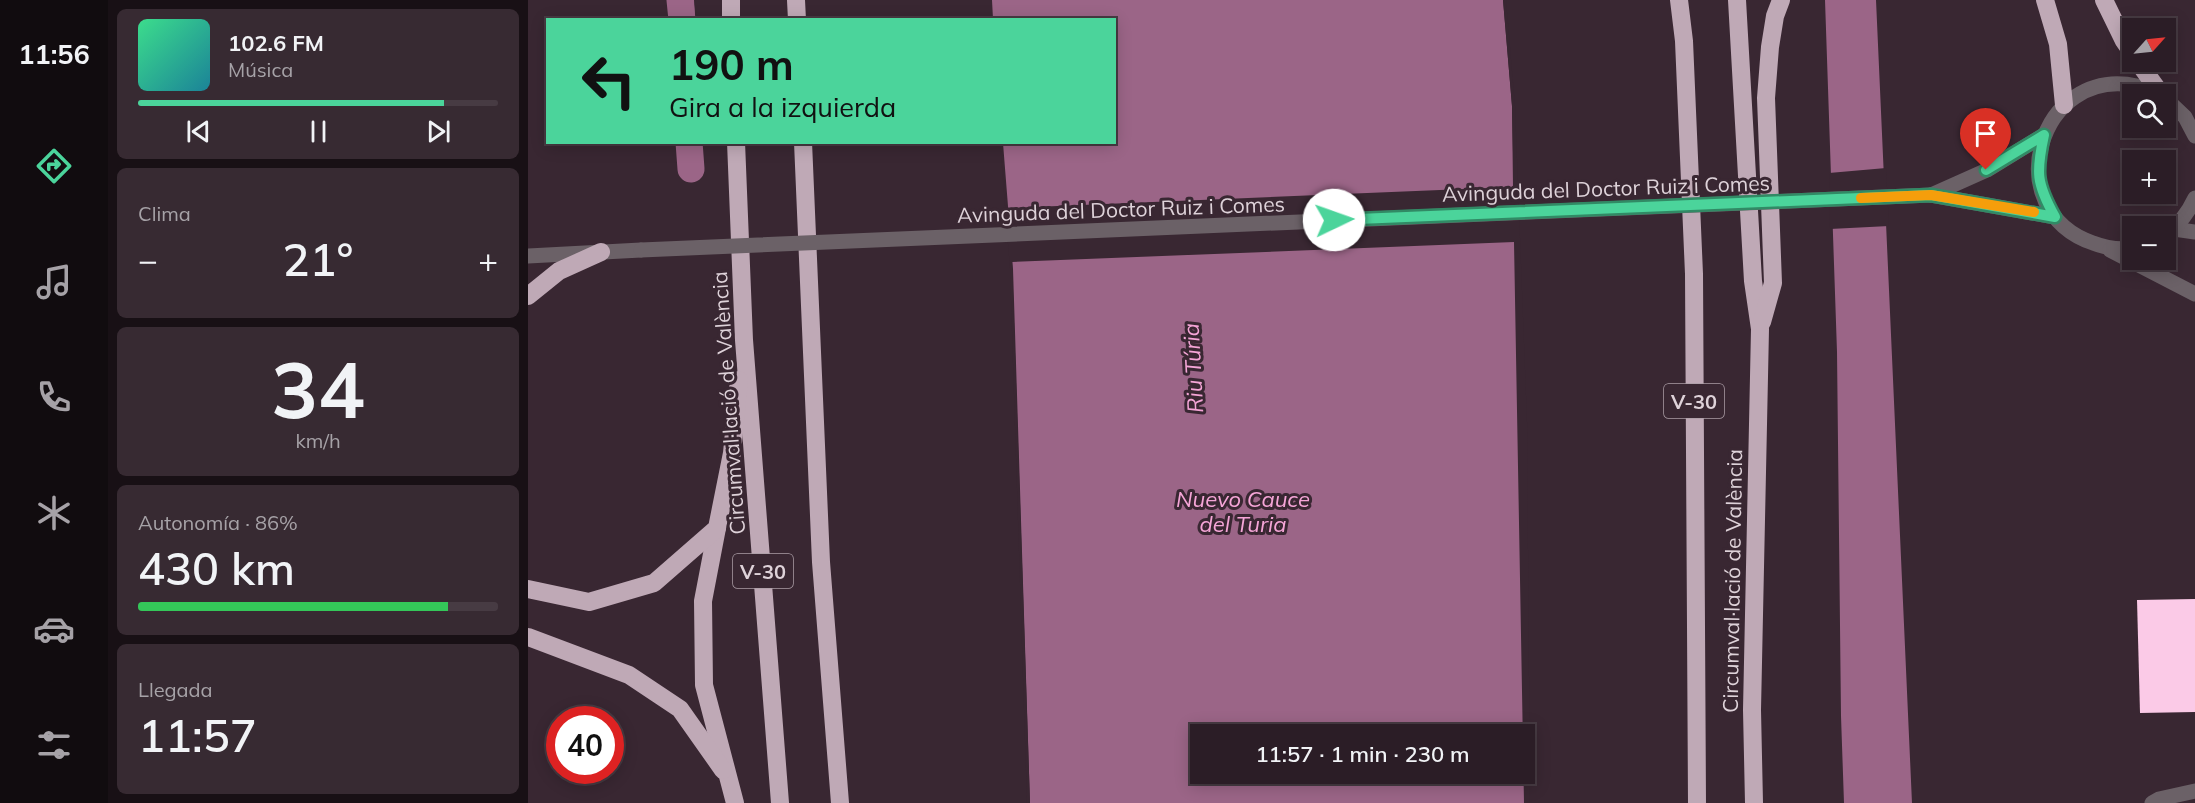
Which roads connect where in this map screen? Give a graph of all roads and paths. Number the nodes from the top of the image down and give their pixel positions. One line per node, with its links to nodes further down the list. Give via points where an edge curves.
1 (731, 0): 8 (highway)
2 (796, 0): 9 (highway)
3 (1680, 0): 40 (highway, Circumval·lació de València / V-30, via 1694,274)
4 (1737, 0): 30 (highway, Circumval·lació de València, via 1753,281)
5 (1780, 0): 30 (highway, via 1770,47 1766,98 1773,283)
6 (2045, 0): 12 (highway, via 2058,44)
7 (2104, 0): 10 (highway)
8 (731, 18)
9 (797, 18)
10 (2122, 37)
11 (2122, 85): 12 (street, via 2086,91)
12 (2064, 105): 14 (street)
13 (2176, 108): 15 (street)
14 (2044, 135): 18 (street, Avinguda del Doctor Ruiz i Comes, via 1986,170); 20 (street, via 2038,163 2041,192)
15 (2195, 136)
16 (736, 144): 31 (highway, Circumval·lació de València / V-30)
17 (803, 144): 39 (highway, V-30, via 821,562)
18 (1931, 195): 20 (street, Avinguda del Doctor Ruiz i Comes); 26 (street, Avinguda del Doctor Ruiz i Comes, bridge)
19 (2195, 198): 21 (street)
20 (2055, 217): 24 (street, via 2078,238)
21 (2176, 226)
22 (2176, 232): 23 (street)
23 (2195, 232)
24 (2108, 248): 25 (street); 28 (street)
25 (2122, 248)
26 (601, 252): 27 (street, Avinguda del Doctor Ruiz i Comes); 29 (highway, via 559,271)
27 (528, 256)
28 (2195, 294)
29 (528, 296)
30 (1760, 329): 41 (highway, Circumval·lació de València, via 1752,710)
31 (744, 340): 32 (highway, via 732,453); 38 (highway, Circumval·lació de València / V-30)
32 (717, 528): 33 (highway, via 654,583 589,602); 35 (highway, via 703,601 704,685)
33 (528, 589)
34 (528, 637): 35 (highway, via 629,675 680,709)
35 (731, 783): 37 (highway)
36 (2195, 791): 42 (street)
37 (735, 803)
38 (780, 803)
39 (840, 803)
40 (1697, 803)
41 (1754, 803)
42 (2152, 803)

